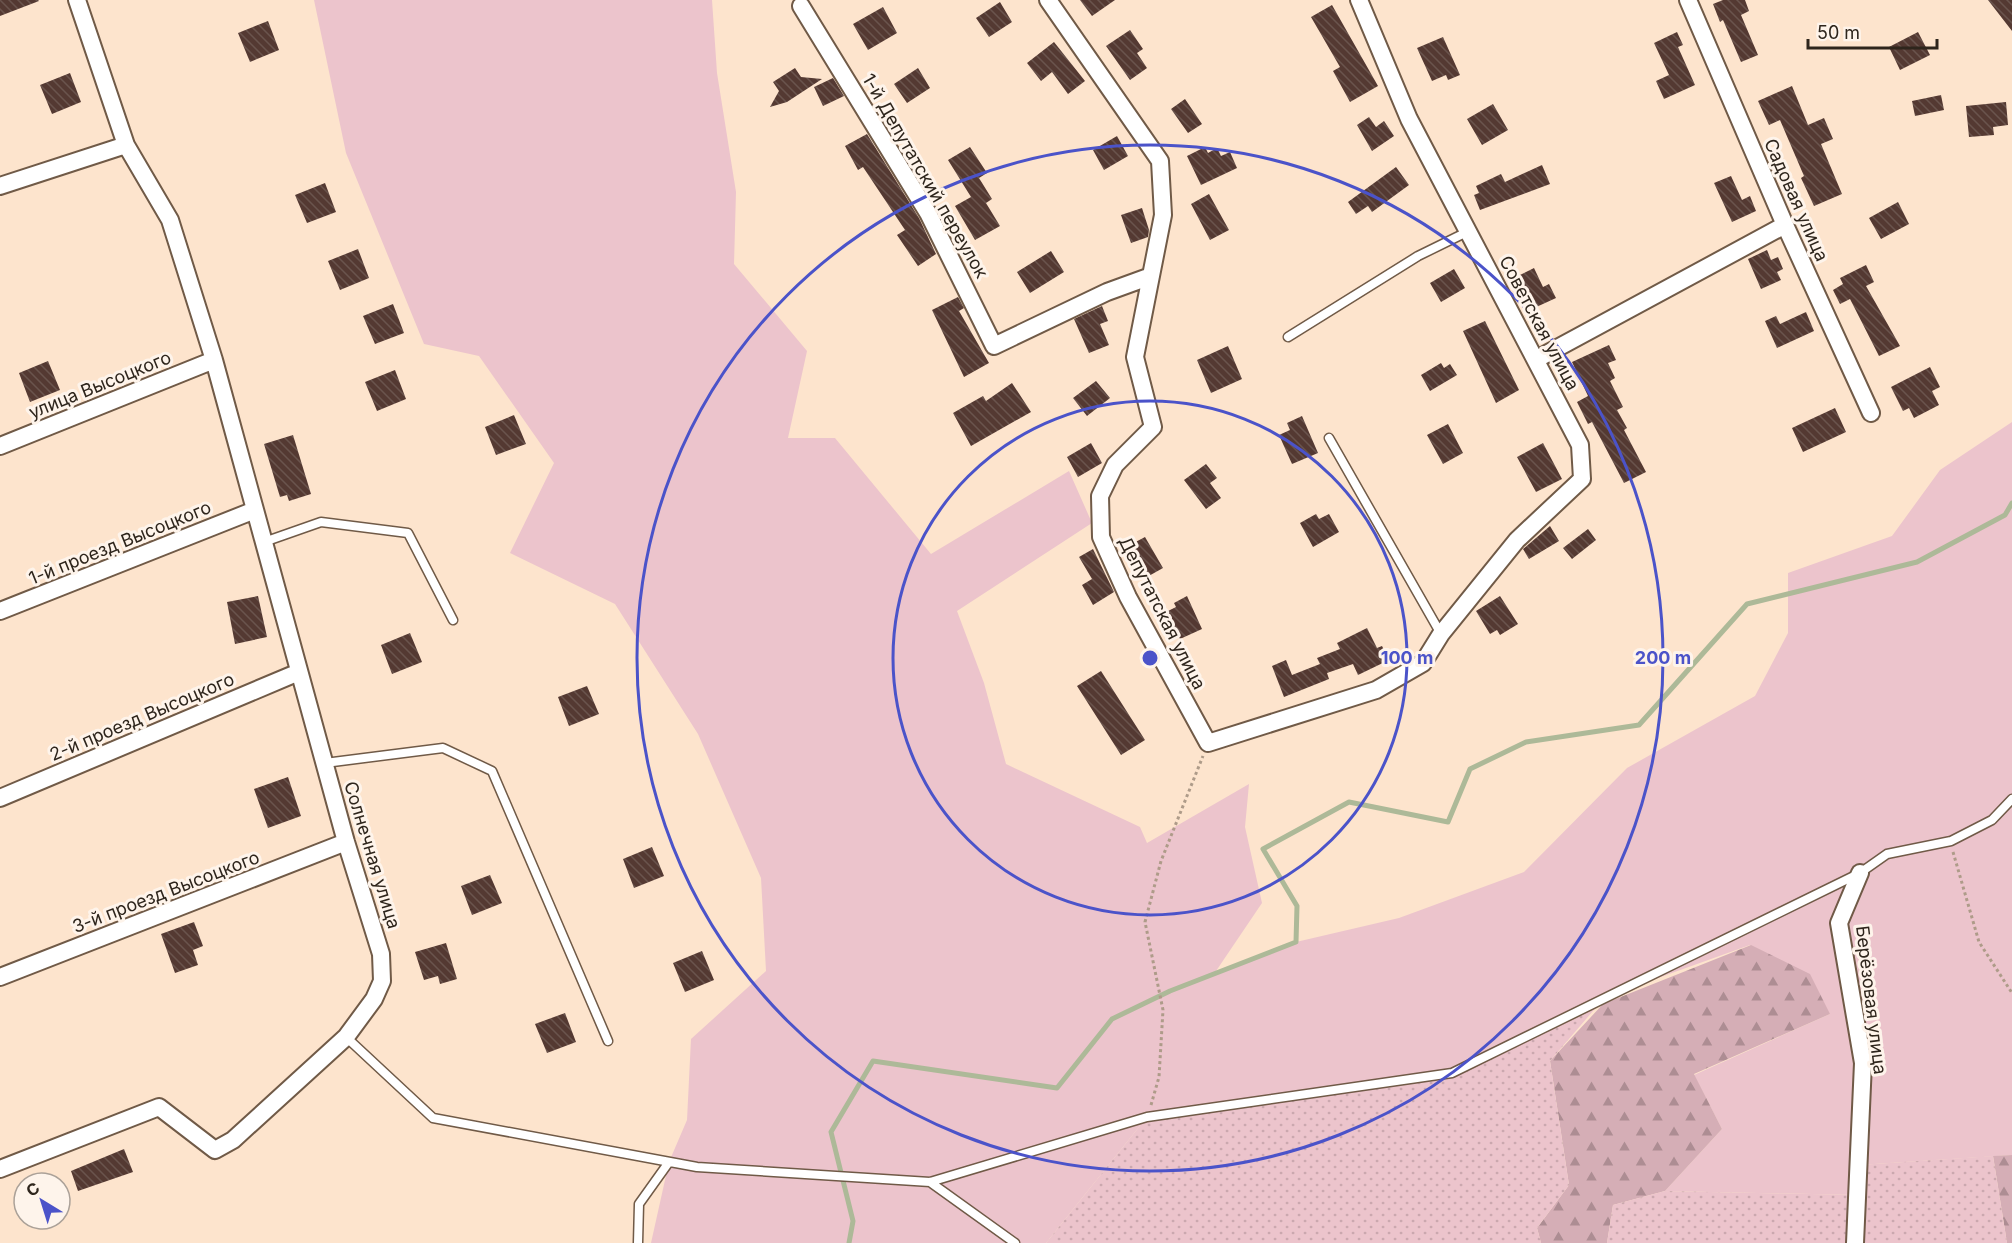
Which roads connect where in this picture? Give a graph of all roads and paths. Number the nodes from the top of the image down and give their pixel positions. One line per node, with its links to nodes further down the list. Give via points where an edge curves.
1 (77, 0): 6 (street)
2 (1048, 0): 10 (street, Депутатская улица, via 1160,161 1163,215)
3 (1359, 0): 9 (street, Советская улица, via 1409,119)
4 (1688, 0): 8 (street, Садовая улица)
5 (801, 6): 10 (street, 1-й Депутатский переулок, via 928,213 994,346 1107,292)
6 (126, 145): 7 (street); 13 (street, via 170,220)
7 (0, 186)
8 (1785, 225): 12 (street); 14 (street, Садовая улица)
9 (1469, 231): 11 (lane, via 1418,256); 12 (street, Советская улица)
10 (1151, 276): 23 (street, Депутатская улица, via 1136,357 1153,427 1115,465 1100,496 1101,537 1128,597)
11 (1288, 337)
12 (1537, 359): 21 (street, Советская улица, via 1580,446 1582,479 1517,540)
13 (214, 360): 16 (street, улица Высоцкого); 17 (street, Солнечная улица)
14 (1871, 413)
15 (1329, 438): 21 (lane)
16 (0, 446)
17 (255, 510): 18 (street, Солнечная улица); 19 (street, 1-й проезд Высоцкого)
18 (264, 542): 20 (lane, via 321,522 408,533); 22 (street, Солнечная улица)
19 (0, 611)
20 (453, 620)
21 (1441, 634): 23 (street, via 1423,663 1376,690)
22 (299, 672): 24 (street, Солнечная улица); 25 (street, 2-й проезд Высоцкого)
23 (1208, 743): 34 (path, via 1161,861 1145,922 1163,1007 1159,1077)
24 (325, 763): 28 (street, Солнечная улица); 33 (lane, via 443,748 492,771)
25 (0, 798)
26 (2012, 799): 27 (lane, via 1992,820)
27 (1951, 841): 29 (lane, via 1887,854); 31 (path, via 1979,942)
28 (346, 842): 30 (street, 3-й проезд Высоцкого); 32 (street, Солнечная улица, via 382,966 382,981 374,999)
29 (1860, 873): 34 (lane, via 1452,1073); 40 (street, Берёзовая улица, via 1839,923 1863,1063)
30 (0, 977)
31 (2012, 993)
32 (346, 1037): 35 (lane, via 434,1118); 36 (street, Солнечная улица, via 233,1140 215,1150 159,1107)
33 (608, 1041)
34 (1147, 1116): 37 (lane)
35 (669, 1162): 37 (lane); 38 (lane, via 639,1204)
36 (0, 1169)
37 (930, 1182): 39 (lane)
38 (638, 1243)
39 (1015, 1243)
40 (1855, 1243)

